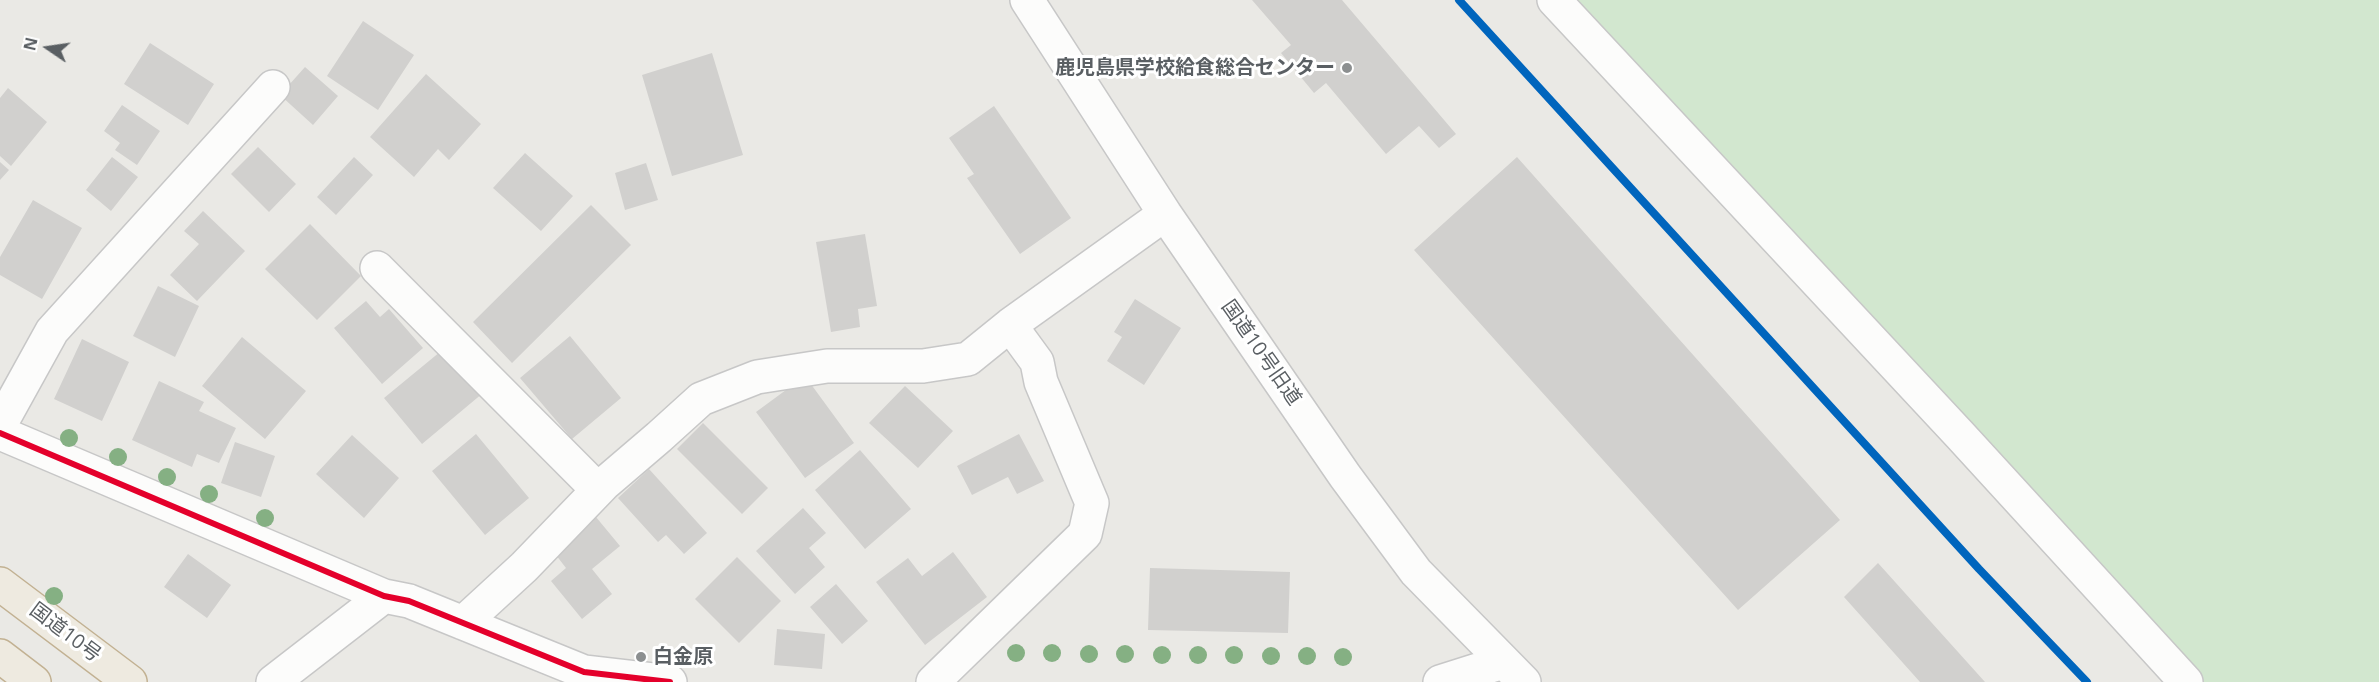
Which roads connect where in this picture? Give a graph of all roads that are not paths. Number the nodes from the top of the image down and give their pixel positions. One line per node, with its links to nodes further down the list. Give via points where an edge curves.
1 (1027, 0): 4 (street, 国道10号旧道)
2 (1554, 0): 22 (street)
3 (273, 87): 7 (street, via 52,331)
4 (1165, 214): 6 (street); 14 (street, 国道10号旧道, via 1345,476 1416,572)
5 (377, 268): 9 (street)
6 (1010, 325): 9 (street, via 968,359 923,366 827,366 757,376 701,399); 20 (street, via 1037,362 1041,382 1092,503 1084,534)
7 (0, 425)
8 (0, 433): 11 (street)
9 (598, 490): 12 (street)
10 (0, 584): 17 (highway, 国道10号)
11 (384, 596): 12 (street, via 409,601); 18 (street)
12 (463, 623): 15 (street)
13 (0, 656): 16 (highway)
14 (1514, 672): 21 (street)
15 (586, 677): 19 (street)
16 (34, 682)
17 (130, 682)
18 (273, 682)
19 (670, 682)
20 (933, 682)
21 (1440, 682)
22 (2186, 682)

